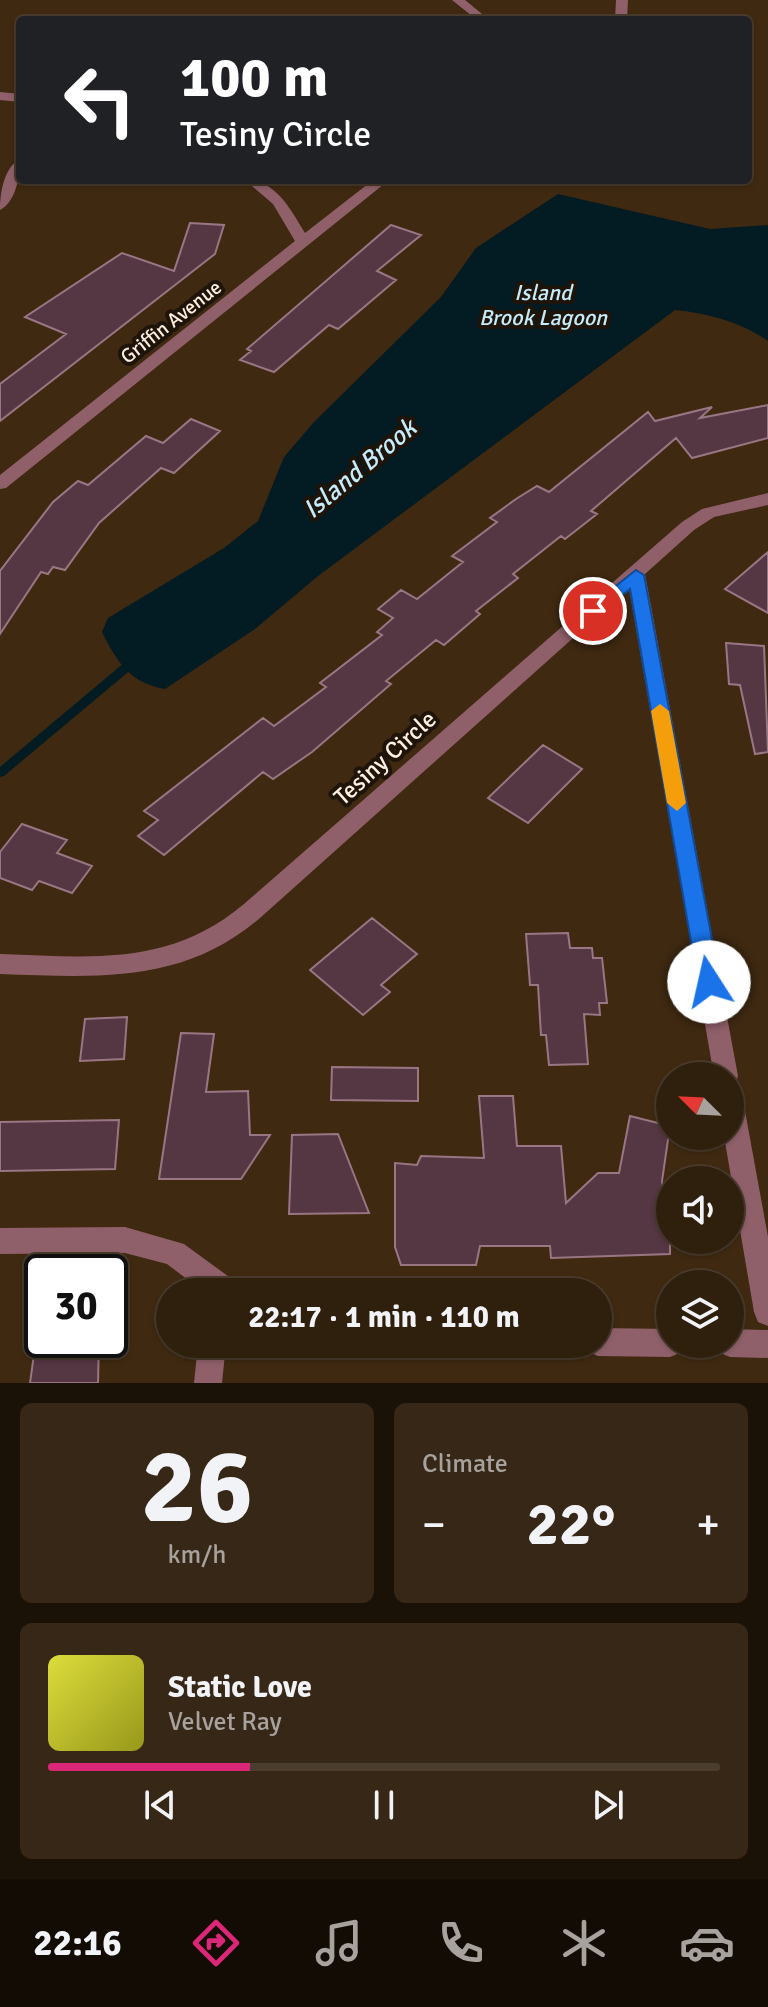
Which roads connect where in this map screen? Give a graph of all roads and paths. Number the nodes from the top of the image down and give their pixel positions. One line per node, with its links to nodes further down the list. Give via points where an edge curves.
1 (458, 0): 2 (street)
2 (476, 14)
3 (16, 172): 6 (street)
4 (257, 184): 7 (street, via 278,201)
5 (377, 184): 7 (street, Griffin Avenue)
6 (0, 206)
7 (303, 242): 8 (street, Griffin Avenue)
8 (0, 484)
9 (768, 499): 10 (street, Tesiny Circle, via 708,513)
10 (636, 575): 11 (street, Tesiny Circle, via 218,937 176,957 130,966); 12 (street)
11 (0, 964)
12 (723, 1062)
13 (739, 1150): 16 (street)
14 (0, 1241): 15 (street, via 125,1240 174,1253)
15 (204, 1278)
16 (768, 1312)
17 (612, 1342): 18 (street)
18 (656, 1343)
19 (744, 1343): 20 (street)
20 (768, 1344)
21 (211, 1358): 22 (street)
22 (208, 1383)

